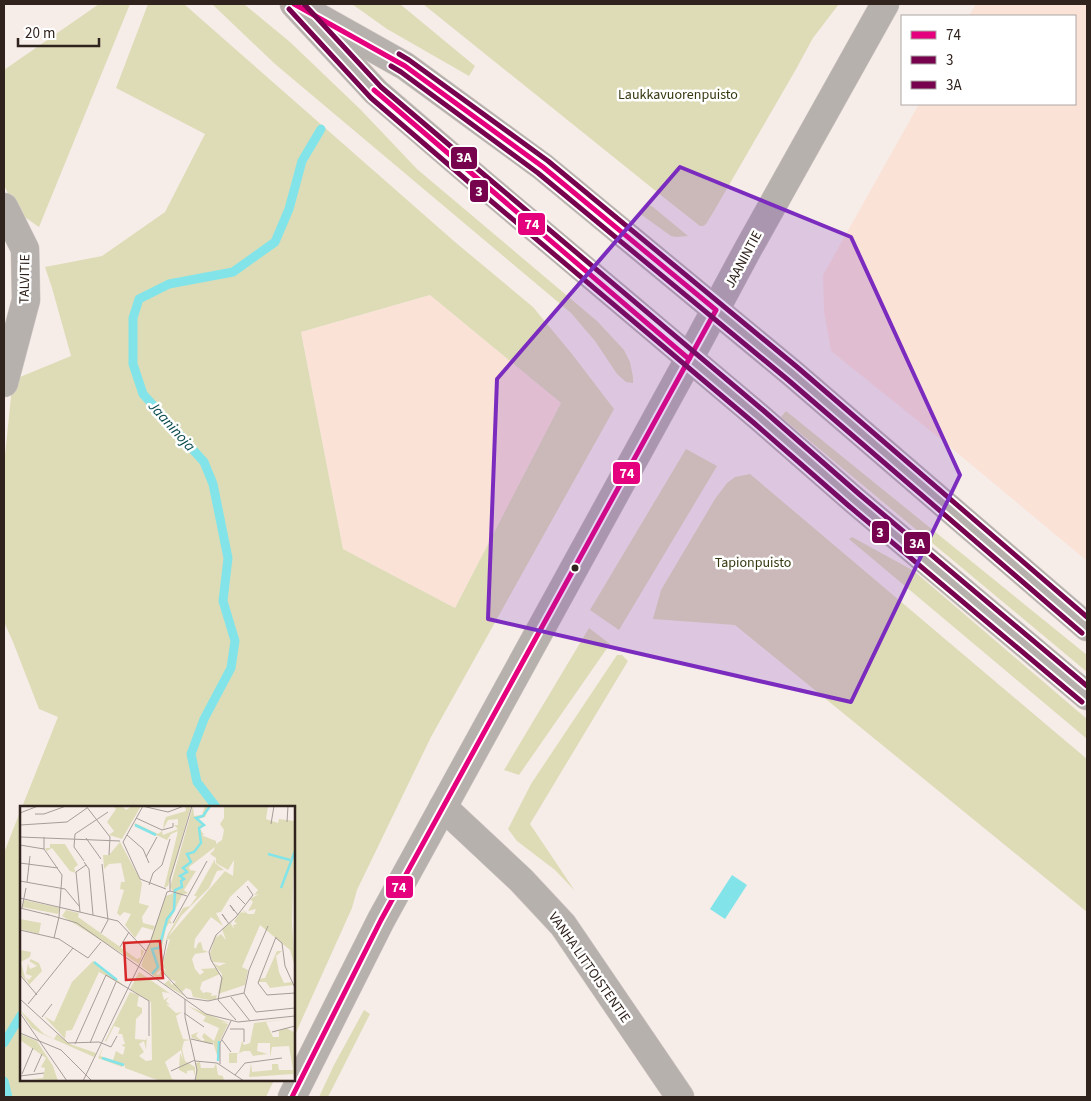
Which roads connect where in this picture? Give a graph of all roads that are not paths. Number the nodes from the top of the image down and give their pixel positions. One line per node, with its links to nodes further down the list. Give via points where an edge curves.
1 (886, 4): 3 (main road, JAANINTIE)
2 (4, 207): 5 (street, TALVITIE, via 25,249 26,300)
3 (716, 310): 4 (main road, JAANINTIE); 4 (main road, via 543,167 405,66 294,4 376,92); 6 (main road)
4 (690, 360): 7 (main road); 8 (main road, JAANINTIE)
5 (4, 383)
6 (1087, 627)
7 (1087, 696)
8 (443, 808): 9 (main road, JAANINTIE, via 381,920); 10 (street, VANHA LITTOISTENTIE, via 522,880 563,925)
9 (292, 1097)
10 (680, 1097)

